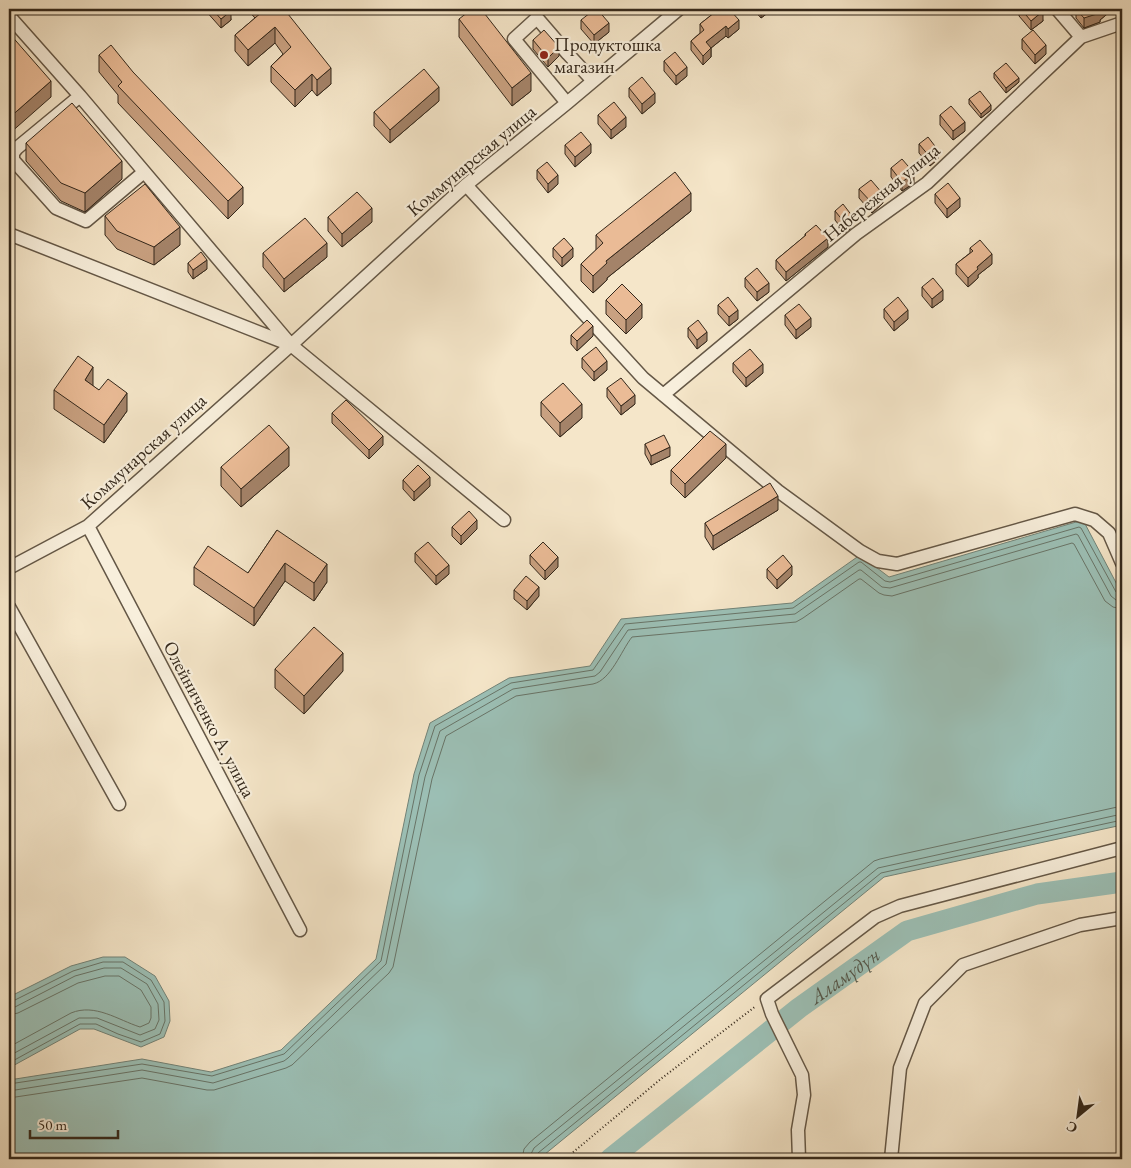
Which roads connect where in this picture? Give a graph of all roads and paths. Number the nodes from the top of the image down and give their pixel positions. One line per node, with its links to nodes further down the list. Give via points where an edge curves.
1 (678, 9): 6 (street, Коммунарская улица)
2 (1057, 9): 5 (street)
3 (9, 16): 7 (street)
4 (1122, 23): 5 (street, Набережная улица)
5 (1081, 37): 13 (street, Набережная улица, via 927,184 856,234)
6 (593, 81): 8 (street, Коммунарская улица); 8 (street, via 537,18 514,39)
7 (80, 96): 9 (street); 9 (street, via 17,148 13,160 56,208 86,221)
8 (567, 103): 10 (street, Коммунарская улица)
9 (144, 172): 12 (street)
10 (466, 185): 12 (street, Коммунарская улица); 13 (street, via 643,378)
11 (9, 234): 12 (street)
12 (291, 345): 14 (street); 15 (street, Коммунарская улица)
13 (664, 395): 16 (street, via 778,491 878,561 897,564 1075,514 1094,520 1109,533)
14 (504, 520)
15 (88, 526): 17 (street, Коммунарская улица); 22 (street, Олейниченко А. улица)
16 (1122, 563)
17 (9, 568)
18 (9, 607): 19 (street)
19 (119, 804)
20 (1122, 848): 23 (street, via 900,906 875,917)
21 (1122, 918): 26 (street, via 1080,925 963,965 925,1004 900,1068)
22 (300, 930)
23 (767, 999): 24 (path, via 662,1078); 25 (street, via 802,1075 804,1095 798,1130)
24 (565, 1159)
25 (799, 1159)
26 (891, 1159)

